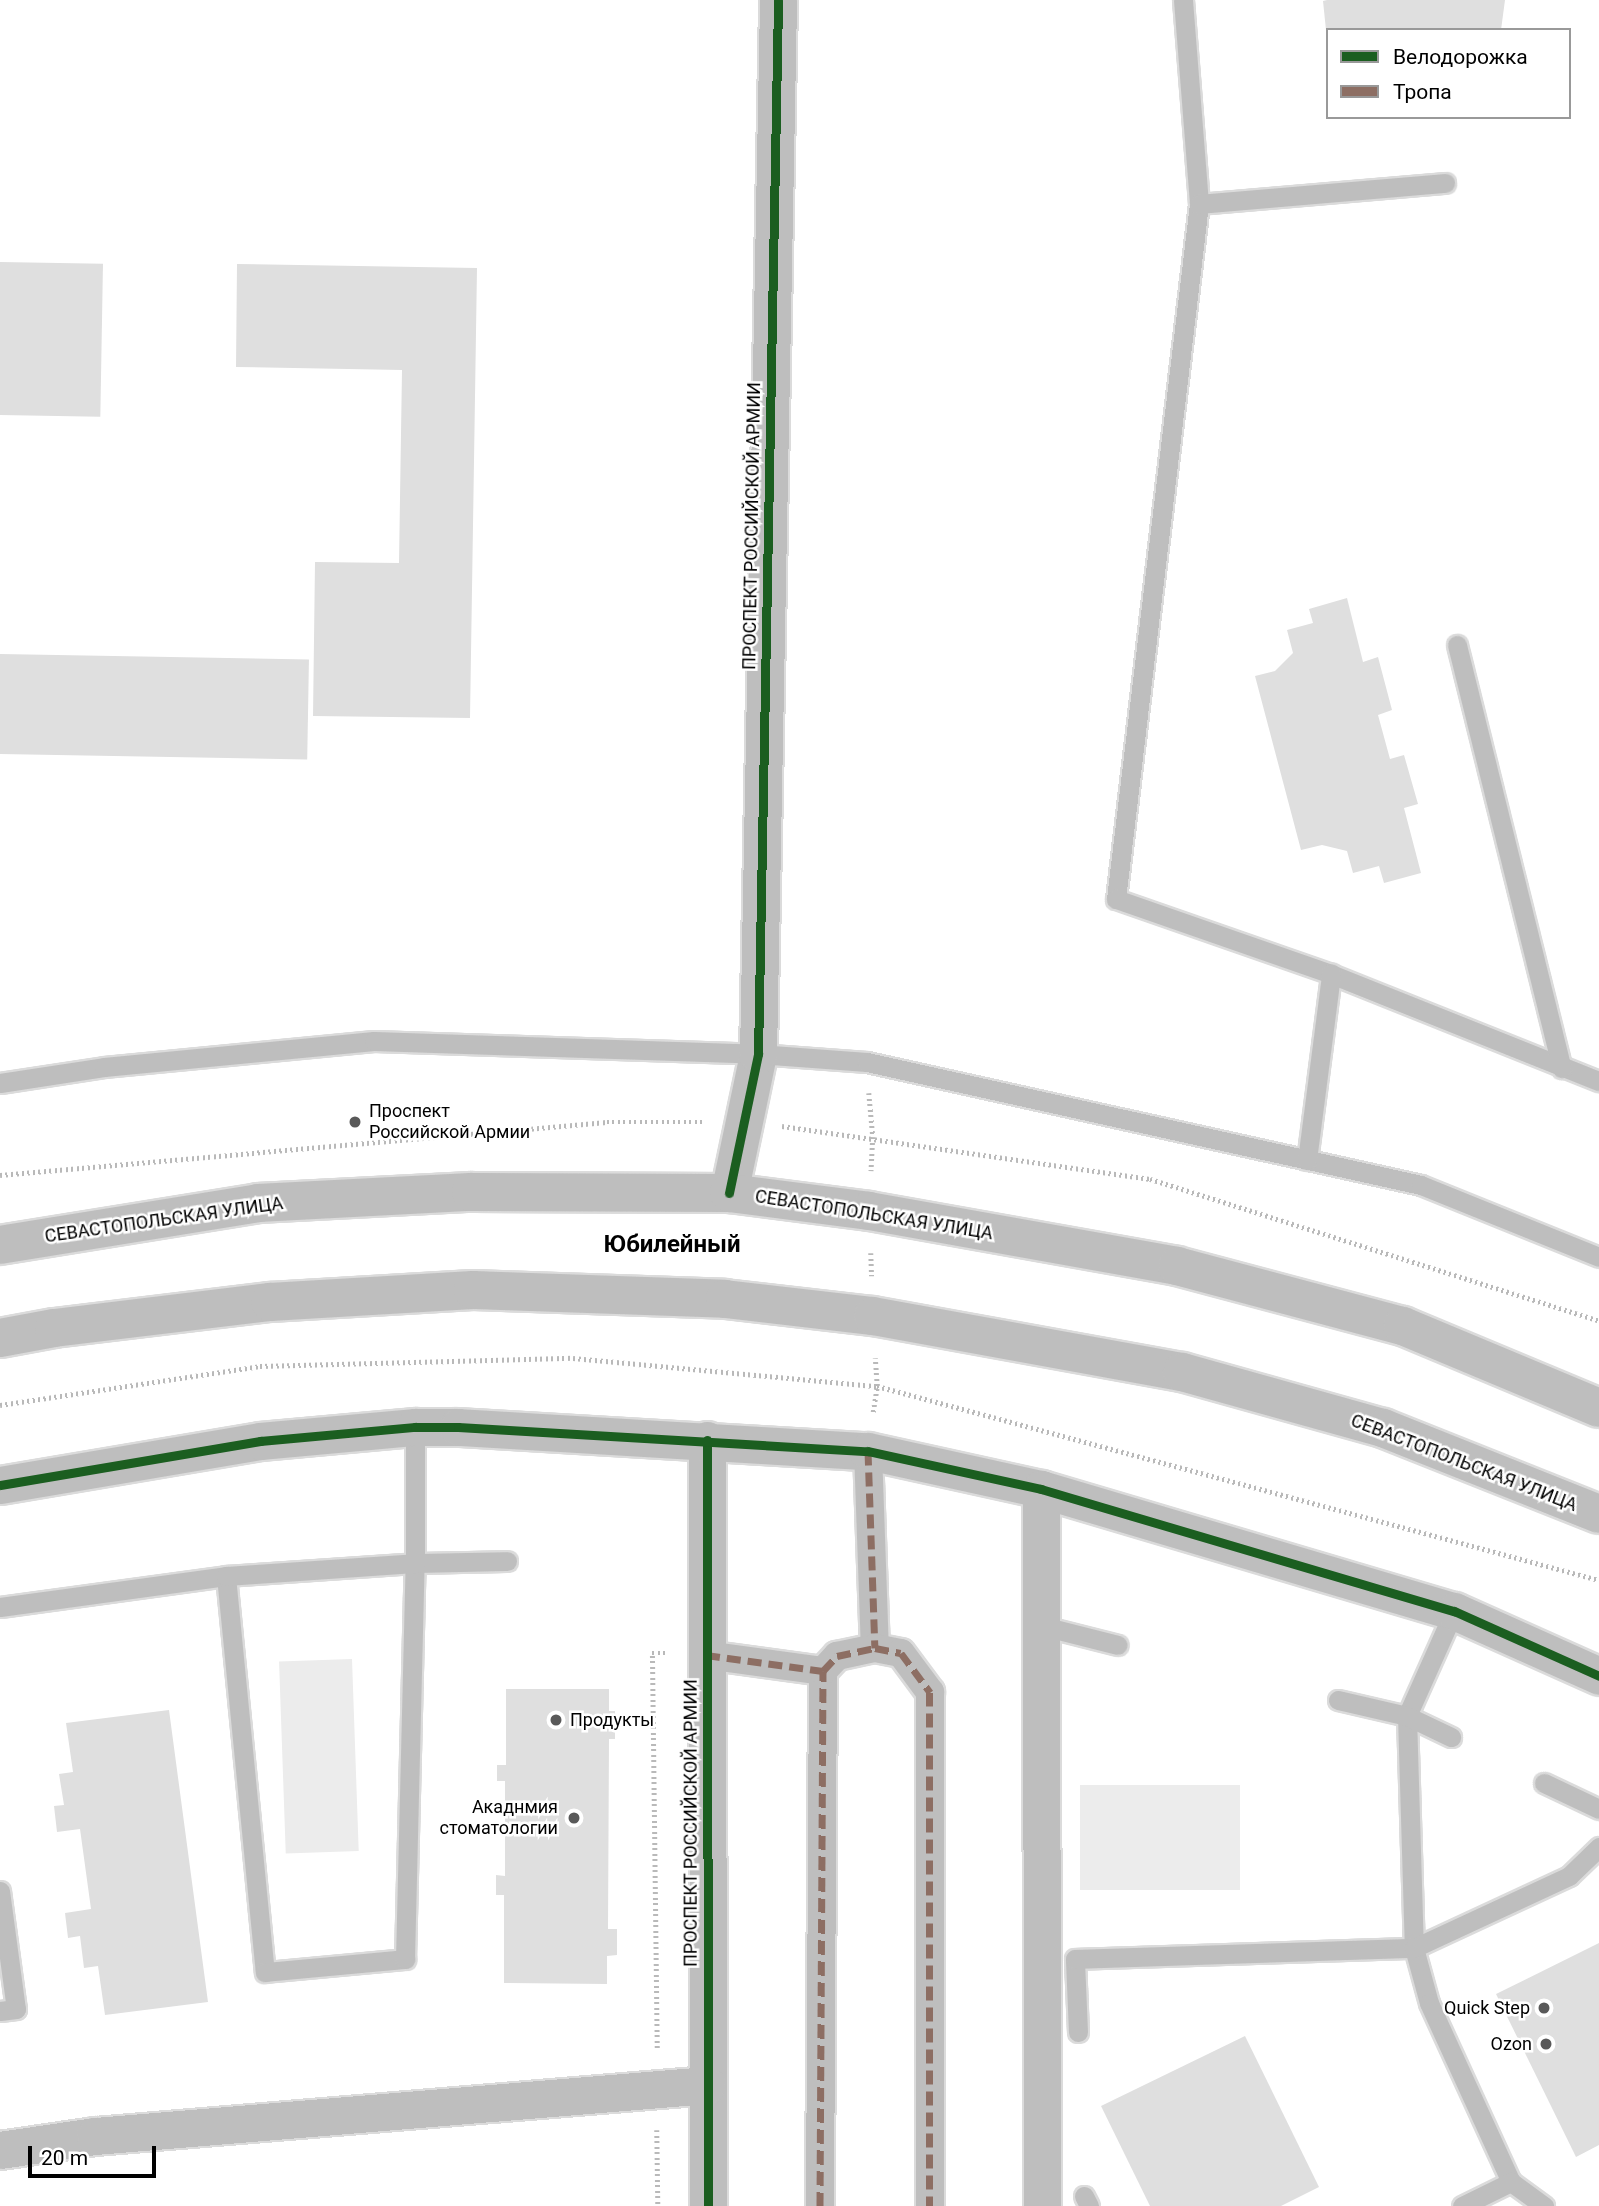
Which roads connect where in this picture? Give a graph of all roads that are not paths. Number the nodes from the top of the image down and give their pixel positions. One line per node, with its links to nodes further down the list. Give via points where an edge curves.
1 (778, 0): 7 (street, ПРОСПЕКТ РОССИЙСКОЙ АРМИИ)
2 (1182, 0): 4 (lane)
3 (1445, 183): 4 (lane)
4 (1199, 204): 6 (lane, via 1116,899)
5 (1457, 645): 8 (lane)
6 (1331, 974): 8 (lane); 11 (lane)
7 (758, 1054): 10 (lane, via 374,1041 104,1067); 11 (lane, via 867,1062); 12 (street, ПРОСПЕКТ РОССИЙСКОЙ АРМИИ)
8 (1562, 1068): 9 (lane)
9 (1599, 1081)
10 (0, 1083)
11 (1307, 1160): 14 (lane, via 1421,1185)
12 (729, 1193): 13 (main road, СЕВАСТОПОЛЬСКАЯ УЛИЦА, via 471,1192 258,1203); 16 (main road, СЕВАСТОПОЛЬСКАЯ УЛИЦА, via 869,1211 1177,1266 1403,1326)
13 (0, 1245)
14 (1599, 1257)
15 (0, 1338): 22 (main road, СЕВАСТОПОЛЬСКАЯ УЛИЦА, via 270,1302 474,1290 725,1299 873,1316 1182,1372 1383,1428)
16 (1599, 1408)
17 (415, 1427): 18 (street); 20 (street, via 260,1441); 24 (lane)
18 (708, 1440): 19 (street); 31 (street, ПРОСПЕКТ РОССИЙСКОЙ АРМИИ)
19 (868, 1451): 21 (street); 30 (street)
20 (0, 1485)
21 (1041, 1489): 27 (street); 28 (street)
22 (1599, 1514)
23 (507, 1561): 24 (lane)
24 (415, 1563): 25 (lane); 25 (lane, via 405,1959 265,1972)
25 (226, 1576): 26 (lane)
26 (0, 1607)
27 (1454, 1611): 33 (street); 35 (lane)
28 (1039, 1625): 29 (lane); 42 (street)
29 (1118, 1645)
30 (875, 1648): 32 (street, via 837,1656); 50 (street, via 901,1653 930,1692)
31 (706, 1655): 32 (street); 45 (street, ПРОСПЕКТ РОССИЙСКОЙ АРМИИ)
32 (822, 1671): 49 (street)
33 (1599, 1676)
34 (1338, 1700): 35 (lane)
35 (1407, 1716): 36 (lane); 41 (lane)
36 (1451, 1737)
37 (1544, 1783): 38 (lane)
38 (1599, 1809)
39 (1599, 1847): 41 (lane, via 1569,1876)
40 (0, 1891): 43 (lane, via 16,2009)
41 (1413, 1948): 42 (lane); 47 (lane, via 1429,2003)
42 (1057, 1958): 44 (lane); 51 (street)
43 (0, 2011)
44 (1078, 2032)
45 (707, 2085): 46 (street, via 95,2136); 48 (street, ПРОСПЕКТ РОССИЙСКОЙ АРМИИ)
46 (0, 2150)
47 (1511, 2182): 52 (lane); 53 (lane)
48 (708, 2206)
49 (820, 2206)
50 (929, 2206)
51 (1042, 2206)
52 (1462, 2206)
53 (1544, 2206)

